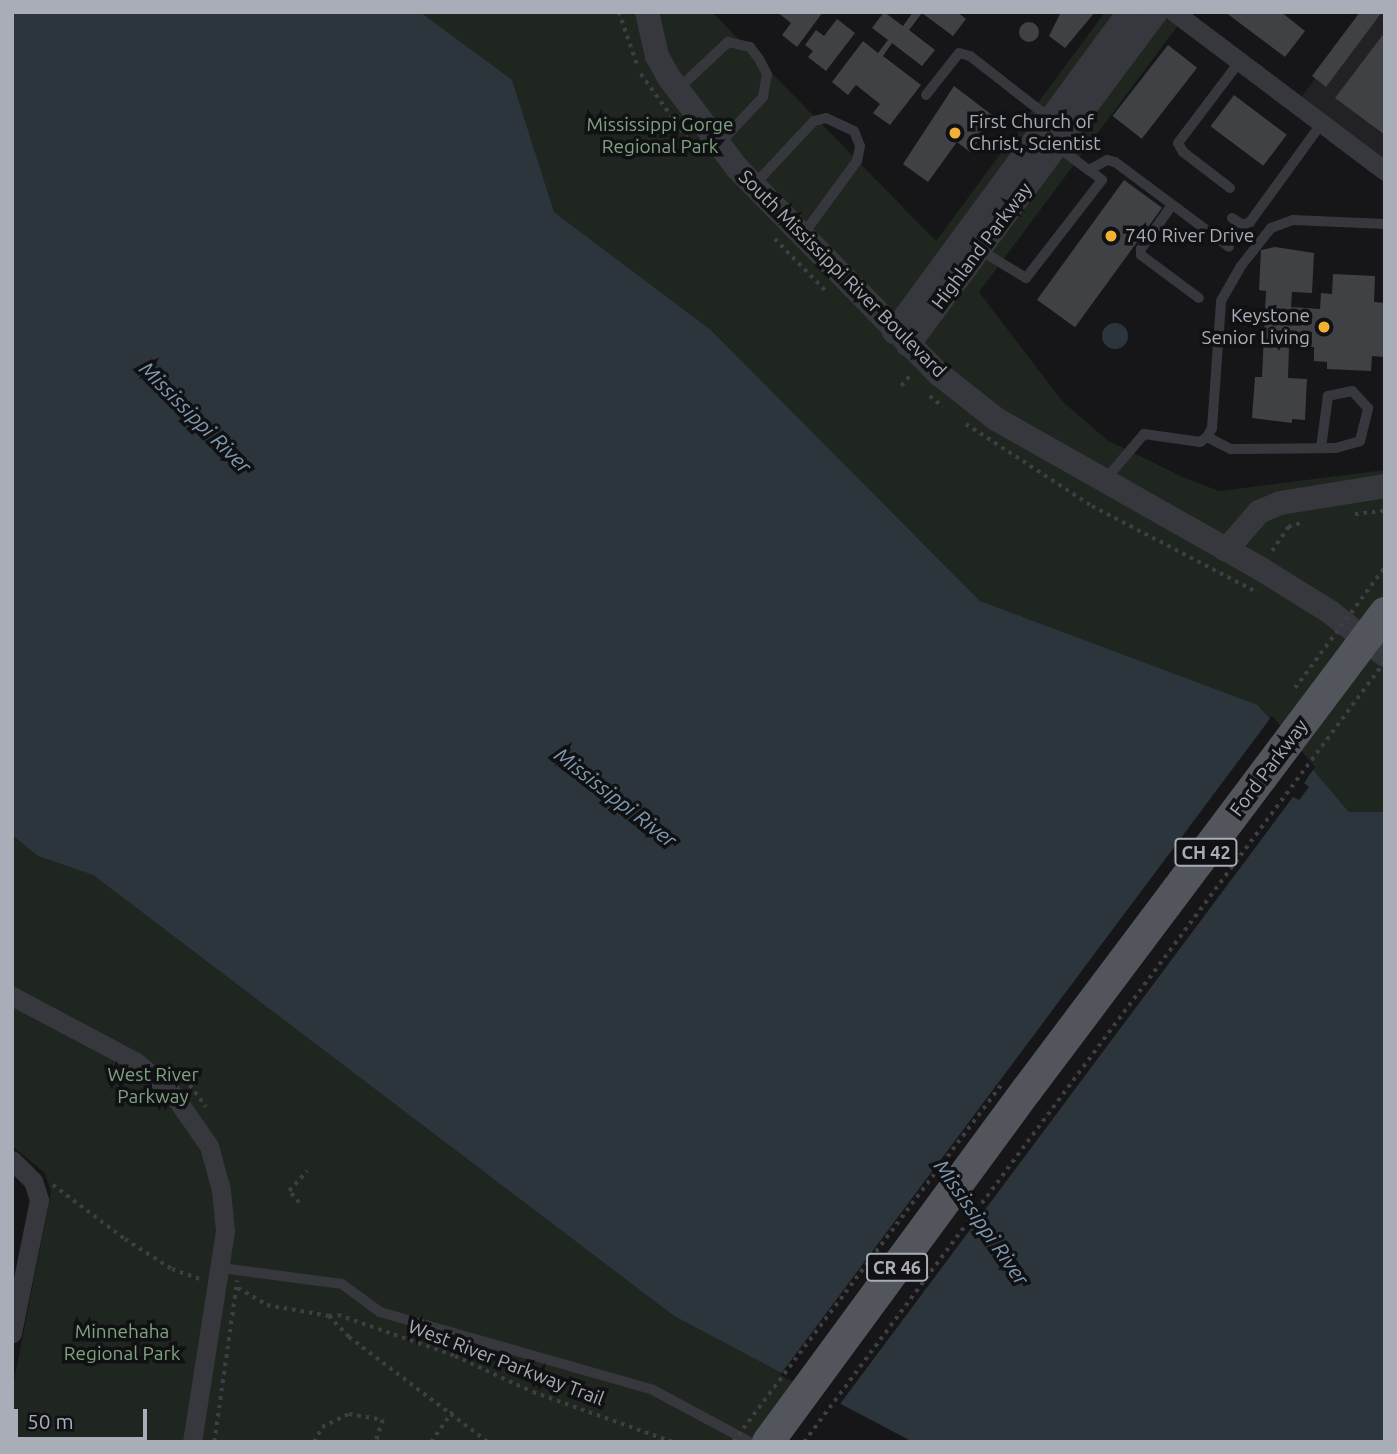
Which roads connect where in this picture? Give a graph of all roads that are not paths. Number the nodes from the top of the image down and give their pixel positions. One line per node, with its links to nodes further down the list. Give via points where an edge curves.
1 (647, 12): 6 (street, South Mississippi River Boulevard, via 657,55)
2 (1129, 12): 9 (street, Highland Parkway)
3 (1156, 12): 9 (street, Highland Parkway)
4 (1174, 12): 5 (street)
5 (1241, 60): 8 (street); 14 (lane, via 1178,143 1183,152)
6 (678, 89): 10 (street, South Mississippi River Boulevard); 10 (lane, via 728,42 750,47 759,59 766,74 763,97)
7 (926, 95): 9 (lane, via 959,53 970,56)
8 (1322, 123): 12 (street); 16 (lane, via 1250,222 1242,225)
9 (1049, 133): 11 (lane); 19 (street, Highland Parkway)
10 (718, 144): 13 (street, South Mississippi River Boulevard)
11 (1089, 170): 15 (lane, via 1107,160 1115,162); 19 (lane, via 1102,180 1026,278)
12 (1385, 171)
13 (754, 186): 18 (street, South Mississippi River Boulevard); 18 (lane, via 814,121 826,118 854,131 860,146 858,161)
14 (1230, 188)
15 (1172, 205): 20 (lane); 21 (lane, via 1141,249 1142,256)
16 (1232, 218)
17 (1385, 224): 23 (lane, via 1293,220 1271,228 1259,240 1221,301)
18 (802, 236): 22 (street, South Mississippi River Boulevard)
19 (970, 245): 22 (street, Highland Parkway)
20 (1229, 247)
21 (1199, 298)
22 (901, 338): 25 (street, South Mississippi River Boulevard, via 996,419)
23 (1208, 437): 24 (lane, via 1231,449); 25 (lane, via 1200,442 1144,434)
24 (1321, 448): 24 (lane, via 1360,441 1368,408 1352,391 1328,396)
25 (1103, 483): 27 (street, South Mississippi River Boulevard)
26 (1377, 491): 27 (street, via 1280,503 1259,512)
27 (1226, 550): 29 (street, South Mississippi River Boulevard, via 1330,612)
28 (1385, 613): 31 (main road, Ford Parkway / CH 42, bridge)
29 (1385, 655)
30 (12, 996): 33 (street, via 135,1061 170,1090 209,1146 221,1189)
31 (1027, 1091): 37 (main road, CR 46)
32 (12, 1160): 34 (street, via 33,1181 39,1200)
33 (221, 1268): 35 (street); 36 (lane, via 342,1284 380,1312 653,1390)
34 (12, 1333)
35 (192, 1442)
36 (750, 1442)
37 (768, 1442)

